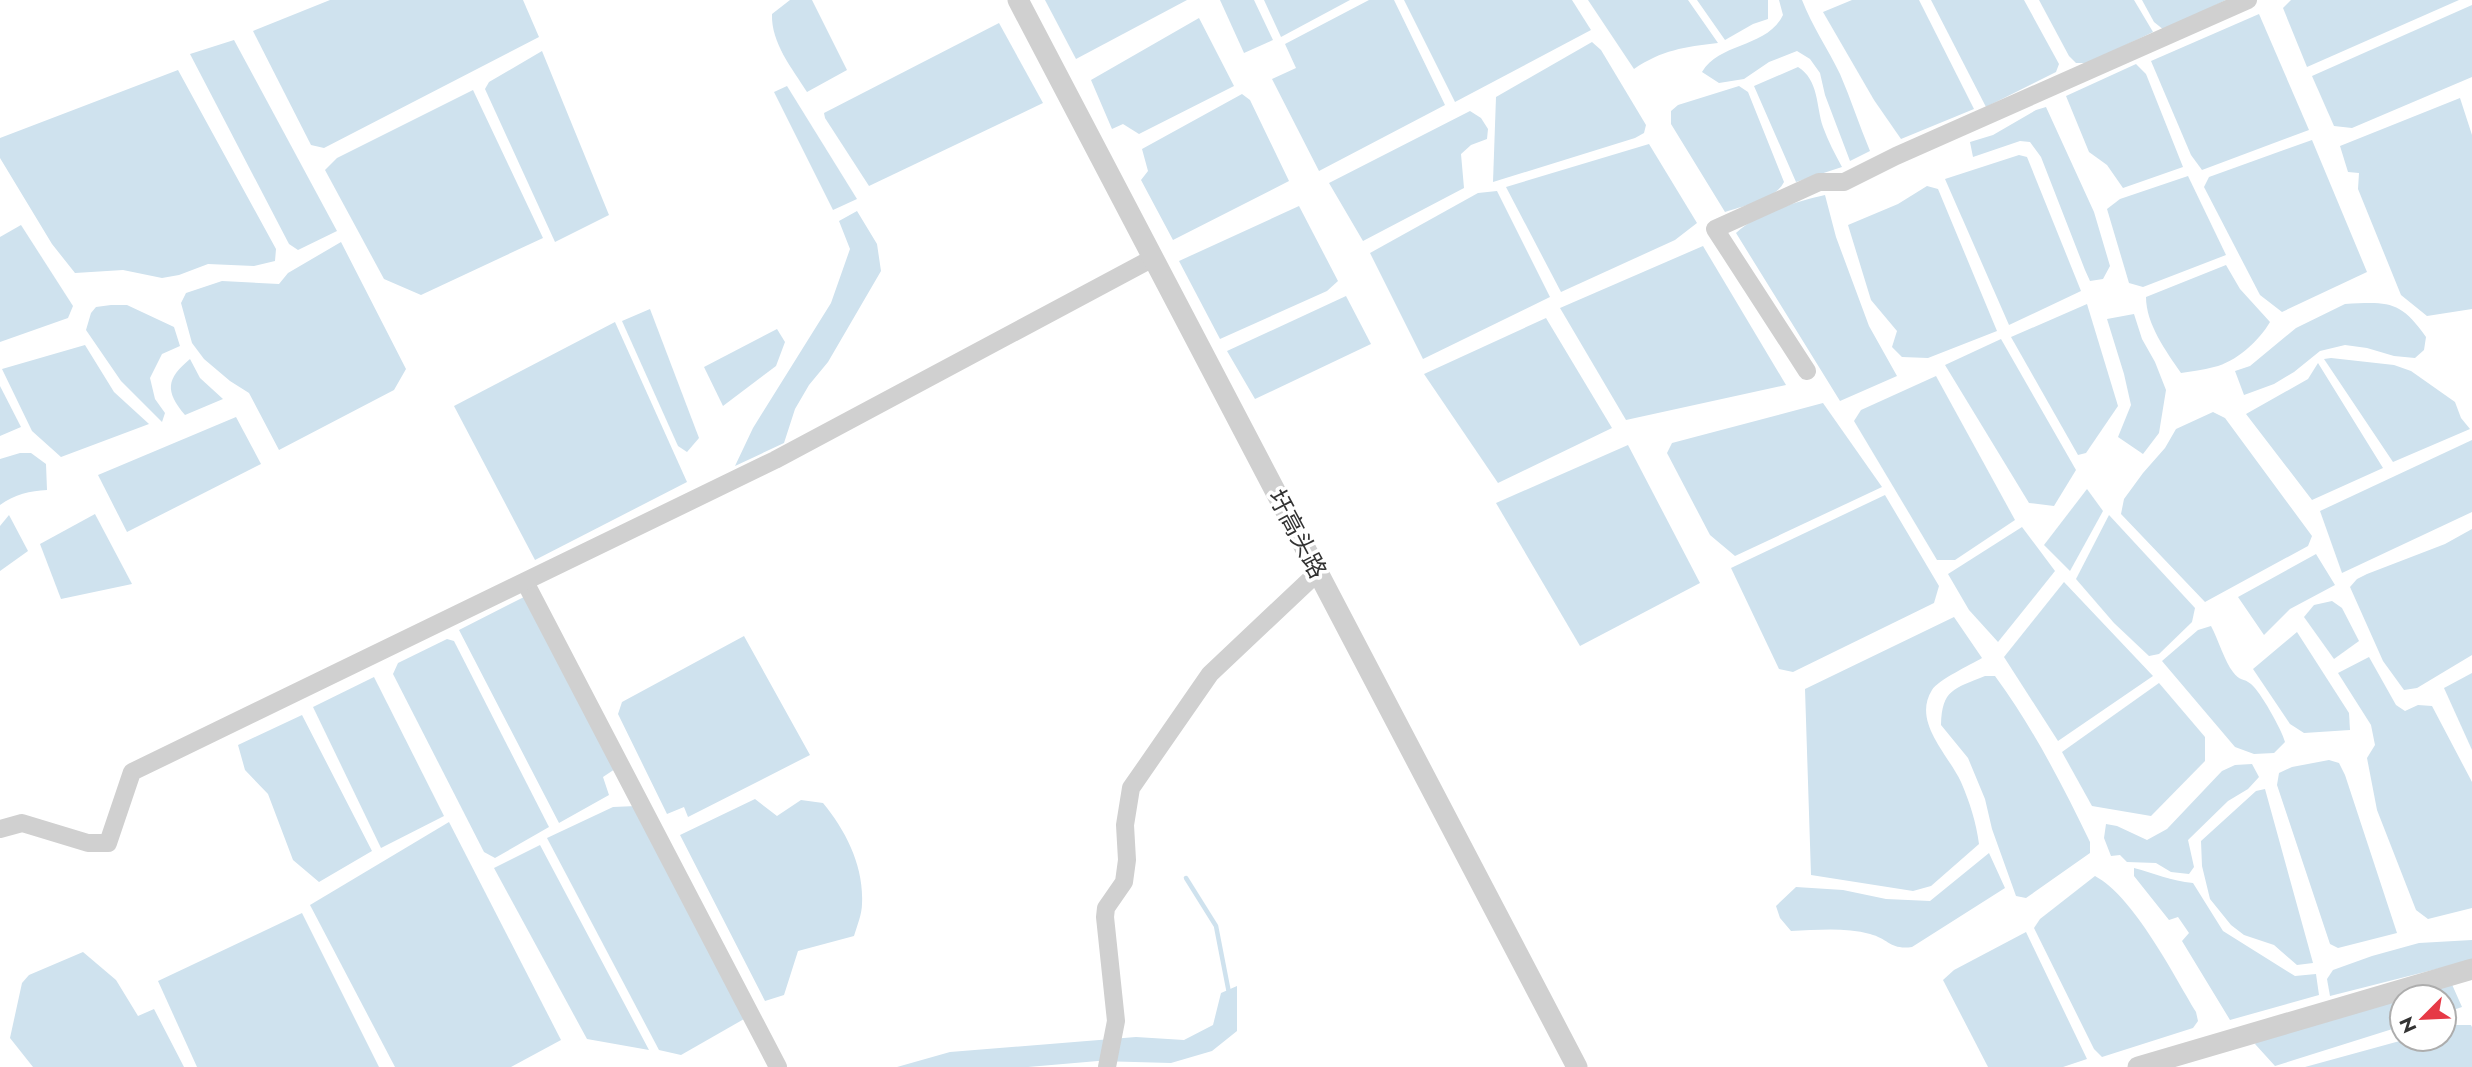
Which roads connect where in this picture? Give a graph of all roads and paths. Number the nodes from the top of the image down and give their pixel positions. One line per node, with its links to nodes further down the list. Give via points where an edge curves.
1 (1018, 0): 3 (street, 圩高头路)
2 (2248, 0): 4 (street, via 1844,182 1819,182 1715,229)
3 (1153, 258): 5 (street, 圩高头路); 6 (street, via 775,460)
4 (1807, 371)
5 (1317, 573): 10 (street, via 1210,674 1131,788 1124,883 1106,908 1105,917 1116,1021); 11 (street, 圩高头路)
6 (525, 582): 7 (street, via 132,772 108,843 88,843 22,823); 9 (street)
7 (0, 829)
8 (2472, 969): 12 (street)
9 (778, 1067)
10 (1107, 1067)
11 (1577, 1067)
12 (2138, 1067)

